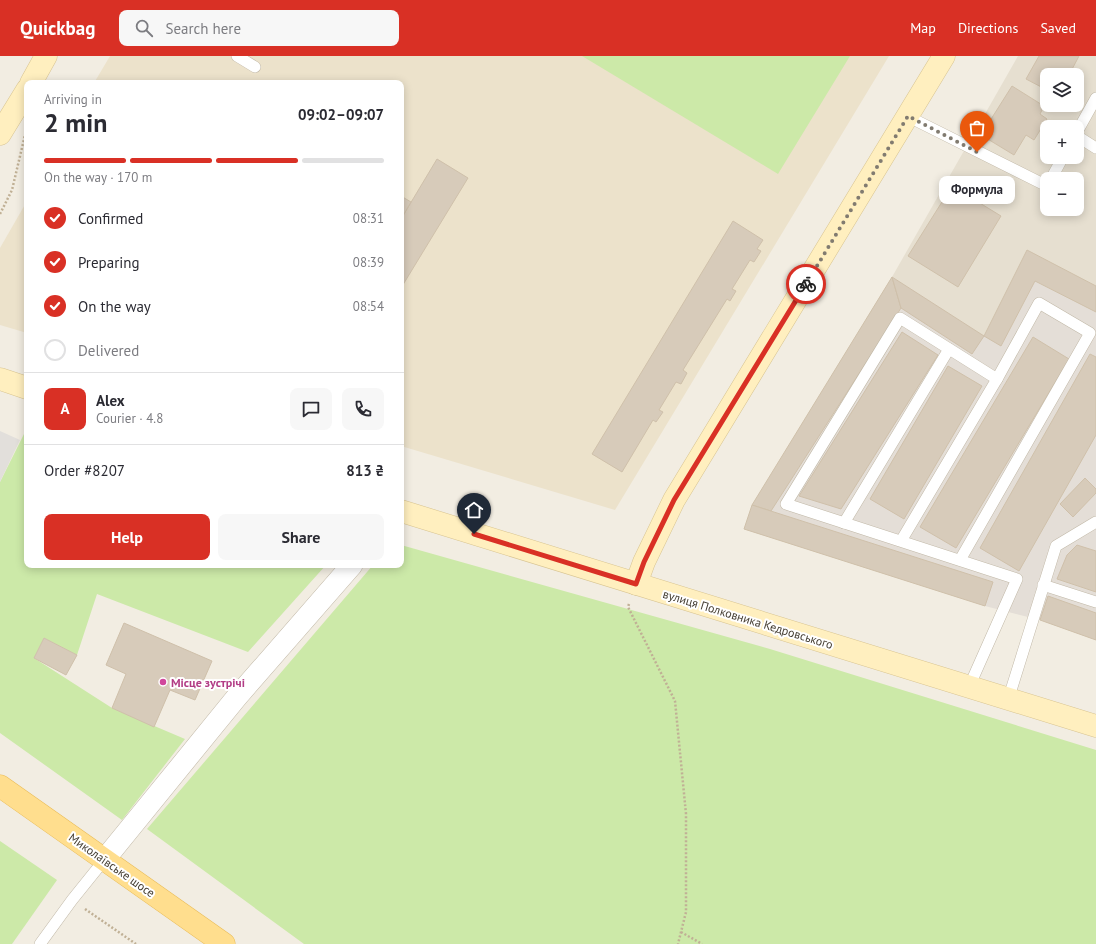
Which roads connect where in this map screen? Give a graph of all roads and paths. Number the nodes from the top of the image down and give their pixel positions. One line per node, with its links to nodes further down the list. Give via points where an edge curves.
1 (46, 56): 5 (street)
2 (237, 56): 4 (lane)
3 (944, 56): 8 (street)
4 (255, 67)
5 (34, 80)
6 (24, 98): 10 (street)
7 (1096, 98): 9 (lane)
8 (908, 116): 14 (lane); 26 (street, via 674,500)
9 (1084, 120)
10 (0, 134)
11 (24, 138): 15 (path, via 12,190)
12 (1084, 140): 13 (lane)
13 (1096, 148)
14 (1040, 182)
15 (0, 214)
16 (949, 349): 18 (lane); 22 (lane); 22 (lane, via 900,318 786,504)
17 (0, 379): 19 (street)
18 (997, 379): 23 (lane); 24 (lane, via 1039,303 1090,333)
19 (24, 387)
20 (404, 513): 26 (street, вулиця Полковника Кедровського)
21 (1096, 522): 27 (lane, via 1056,546)
22 (844, 523): 23 (lane)
23 (901, 541): 24 (lane)
24 (960, 560): 29 (lane, via 1017,579)
25 (349, 568): 33 (street, via 236,698)
26 (636, 584): 29 (street, вулиця Полковника Кедровського); 35 (path, via 628,607 675,701 686,814 686,912)
27 (1043, 585): 28 (lane); 30 (lane)
28 (1096, 602)
29 (969, 687): 30 (street, вулиця Полковника Кедровського)
30 (1008, 700): 31 (street, вулиця Полковника Кедровського)
31 (1096, 726)
32 (0, 786): 33 (main road, Миколаївське шосе)
33 (105, 859): 34 (lane); 38 (main road, Миколаївське шосе)
34 (72, 900): 36 (lane); 37 (path)
35 (681, 932): 39 (path); 40 (path)
36 (40, 944)
37 (136, 944)
38 (224, 944)
39 (678, 944)
40 (702, 944)

